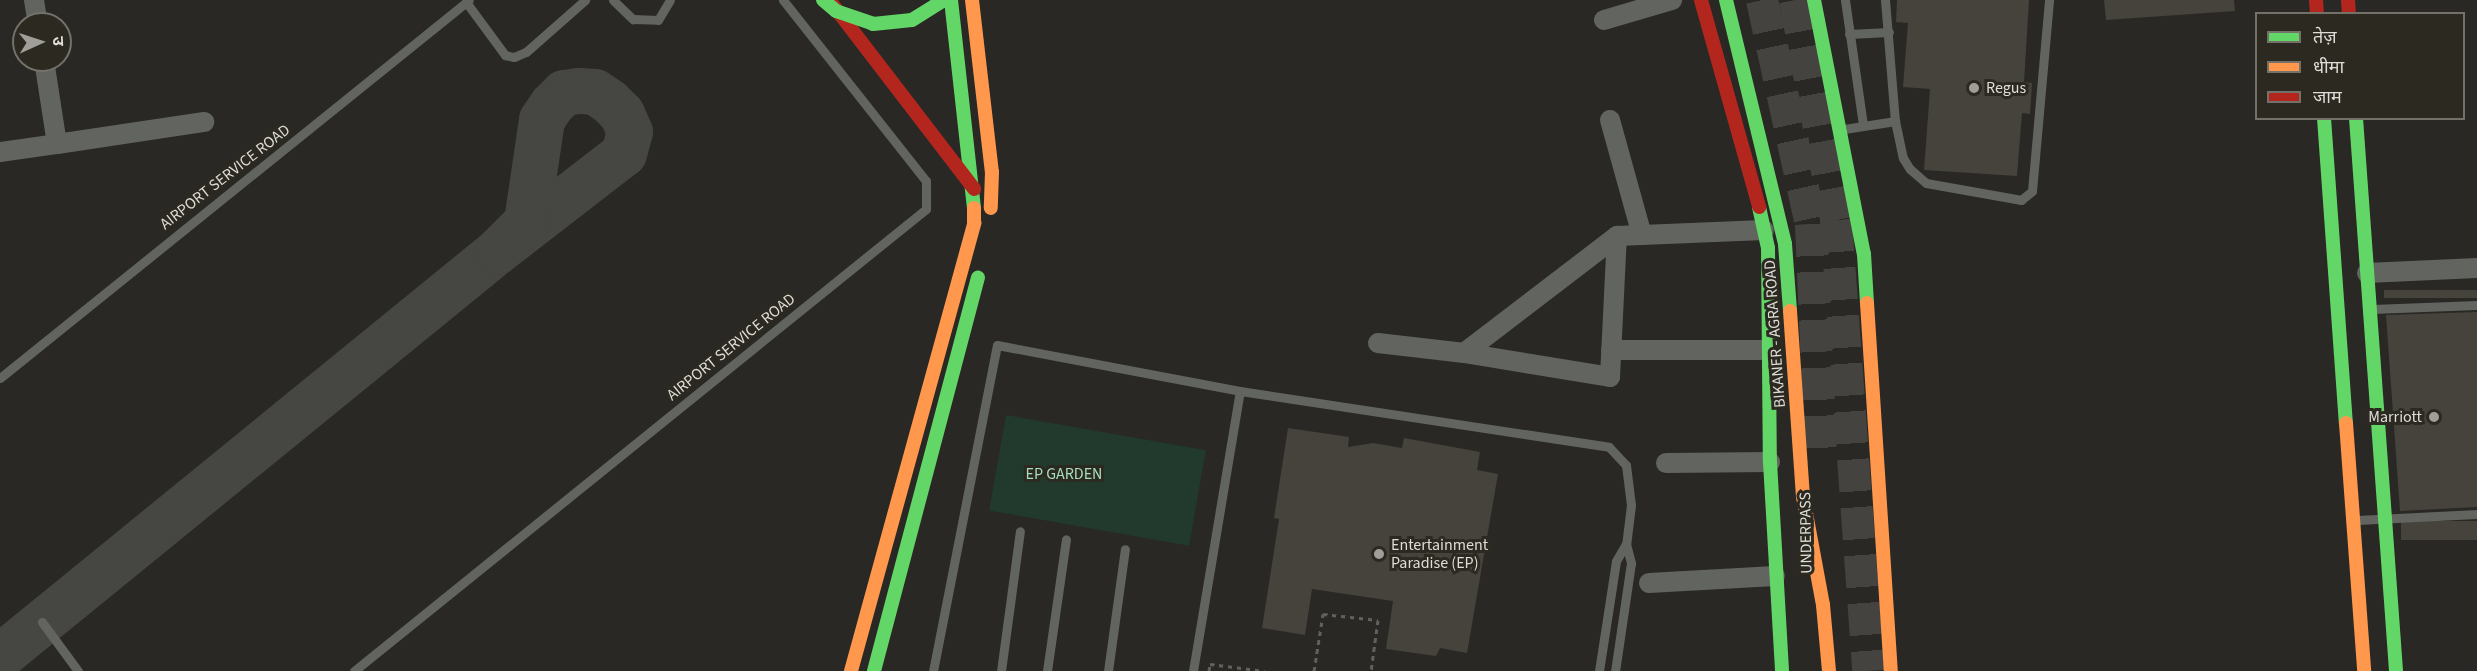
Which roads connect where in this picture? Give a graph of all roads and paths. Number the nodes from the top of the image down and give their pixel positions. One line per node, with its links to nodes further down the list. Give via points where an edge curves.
1 (585, 0): 17 (lane, via 526,52 514,57 505,55)
2 (613, 0): 3 (lane, via 633,19 658,20)
3 (670, 0)
4 (783, 0): 63 (lane, AIRPORT SERVICE ROAD, via 926,181 926,209)
5 (823, 0): 7 (main road, bridge, via 836,11 873,24 912,20)
6 (829, 0): 31 (main road)
7 (944, 0)
8 (951, 0): 31 (main road)
9 (972, 0): 32 (main road, via 992,172)
10 (1672, 0): 18 (street)
11 (1701, 0): 33 (main road, via 1751,169)
12 (1726, 0): 59 (main road, BIKANER - AGRA ROAD, via 1785,244 1803,497)
13 (1814, 0): 28 (main road)
14 (1845, 0): 20 (lane)
15 (1885, 0): 19 (lane)
16 (2049, 0): 26 (lane, via 2032,191 2028,197 1995,197 1926,183 1903,158)
17 (467, 1): 45 (lane, AIRPORT SERVICE ROAD)
18 (1604, 20)
19 (1889, 32): 20 (lane); 26 (lane)
20 (1849, 34): 27 (lane)
21 (46, 72): 29 (street)
22 (1610, 120): 34 (street)
23 (2325, 120): 52 (main road)
24 (2356, 120): 38 (main road)
25 (204, 122): 29 (street)
26 (1894, 122): 27 (lane)
27 (1863, 125): 28 (lane)
28 (1840, 130): 79 (main road, via 1864,254)
29 (57, 144): 30 (street)
30 (0, 152)
31 (975, 189): 64 (main road, via 974,223)
32 (990, 228)
33 (1764, 230): 34 (street); 43 (main road, via 1768,249)
34 (1642, 235): 35 (street)
35 (1617, 236): 42 (street); 44 (street)
36 (982, 266): 65 (main road)
37 (2477, 268): 38 (street)
38 (2367, 273): 40 (main road)
39 (2477, 305): 40 (lane)
40 (2372, 309): 51 (main road)
41 (1378, 344): 44 (street)
42 (1611, 350): 43 (street); 44 (street, via 1610,378)
43 (1769, 350): 47 (main road)
44 (1464, 353)
45 (0, 378)
46 (1240, 391): 55 (lane, via 1609,447 1626,465 1631,505); 66 (lane, via 997,345); 70 (lane)
47 (1770, 462): 48 (street); 57 (main road)
48 (1666, 463)
49 (2477, 514): 51 (lane)
50 (1822, 516): 59 (main road, UNDERPASS)
51 (2386, 517): 52 (lane); 81 (main road)
52 (2354, 520): 80 (main road)
53 (1020, 531): 67 (lane)
54 (1066, 539): 68 (lane)
55 (1626, 544): 75 (lane, via 1616,561); 76 (lane, via 1631,563)
56 (1125, 549): 69 (lane)
57 (1775, 576): 58 (street); 77 (main road)
58 (1649, 583)
59 (1823, 605): 78 (main road, BIKANER - AGRA ROAD)
60 (42, 622): 62 (lane)
61 (1237, 669): 71 (path, via 1210,664); 72 (path)
62 (78, 671)
63 (354, 671)
64 (851, 671)
65 (874, 671)
66 (933, 671)
67 (1001, 671)
68 (1047, 671)
69 (1108, 671)
70 (1193, 671)
71 (1209, 671)
72 (1265, 671)
73 (1314, 671): 74 (path, via 1323,614 1378,620)
74 (1371, 671)
75 (1599, 671)
76 (1615, 671)
77 (1782, 671)
78 (1829, 671)
79 (1891, 671)
80 (2364, 671)
81 (2396, 671)

